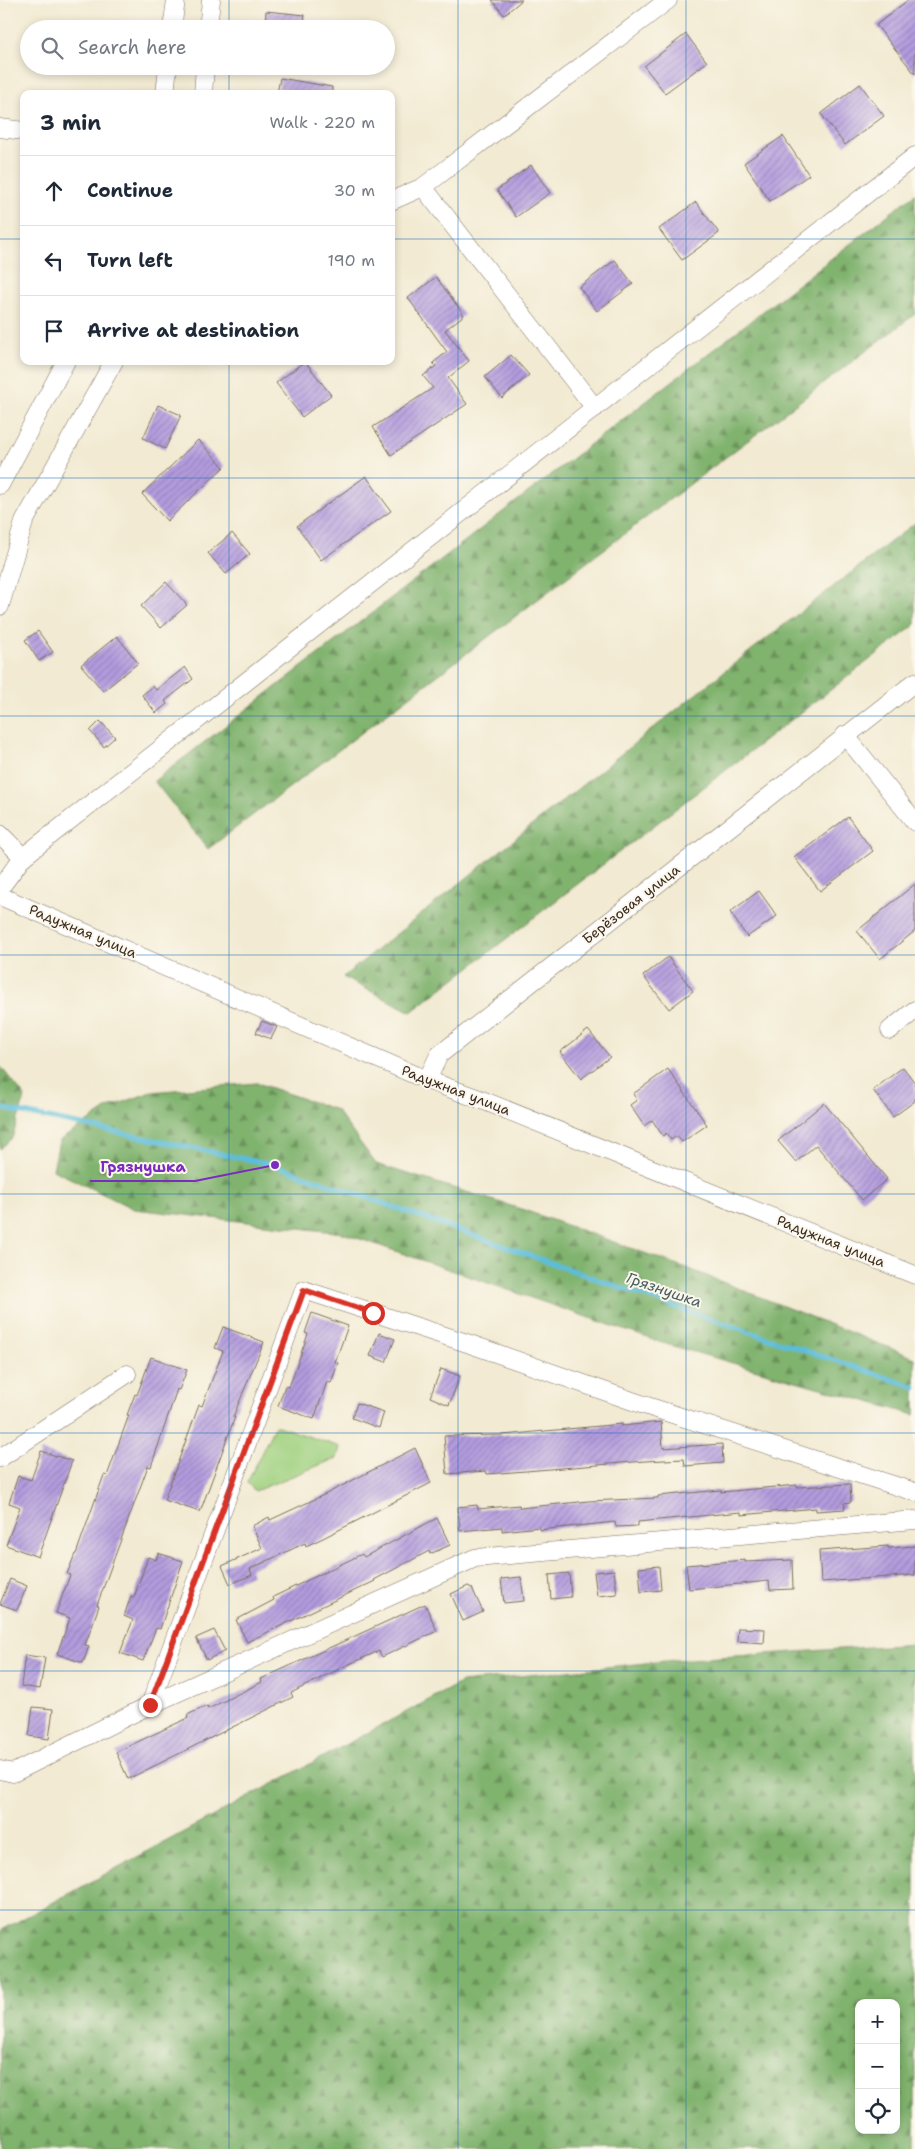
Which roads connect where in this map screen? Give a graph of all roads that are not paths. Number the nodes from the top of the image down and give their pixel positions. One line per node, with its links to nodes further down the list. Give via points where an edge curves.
1 (176, 0): 4 (street)
2 (211, 0): 5 (street)
3 (668, 0): 13 (street)
4 (173, 20)
5 (209, 20)
6 (167, 75): 8 (street)
7 (204, 75): 9 (street)
8 (165, 90)
9 (203, 90)
10 (0, 128): 11 (street)
11 (20, 130)
12 (915, 156): 17 (street)
13 (423, 187): 14 (street); 17 (street)
14 (395, 199)
15 (64, 365): 18 (street)
16 (112, 365): 19 (street, via 24,522)
17 (595, 408): 24 (street)
18 (0, 485)
19 (0, 606)
20 (915, 682): 21 (street, Берёзовая улица)
21 (845, 736): 22 (street); 29 (street, Берёзовая улица, via 439,1055)
22 (915, 822)
23 (0, 834): 24 (street)
24 (23, 857): 25 (street)
25 (0, 888)
26 (0, 896): 29 (street, Радужная улица)
27 (915, 1010): 28 (street)
28 (890, 1030)
29 (427, 1080): 30 (street, Радужная улица)
30 (915, 1275)
31 (127, 1374): 32 (street)
32 (0, 1458)
33 (915, 1492): 35 (street, via 304,1290)
34 (915, 1520): 35 (street, via 475,1558)
35 (150, 1705): 36 (street, via 14,1773)
36 (0, 1770)

